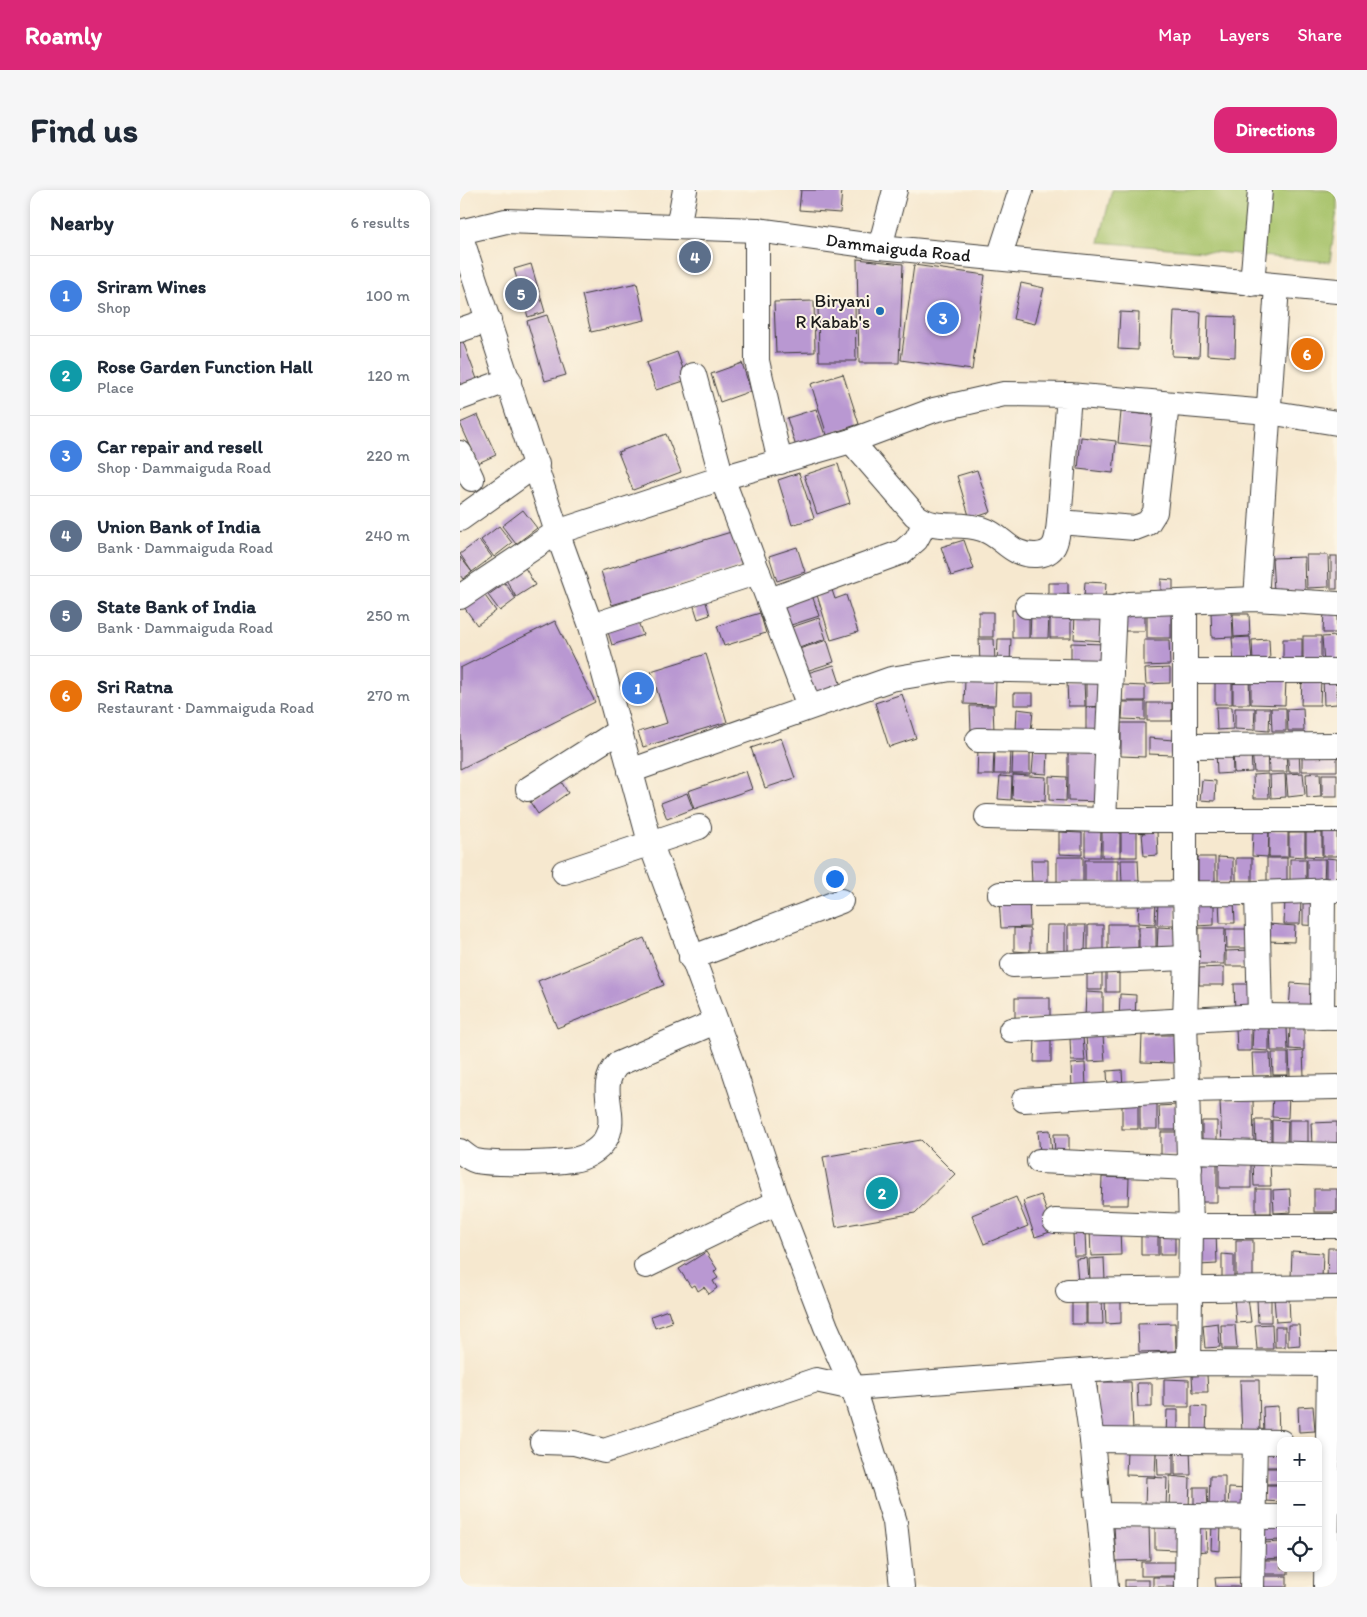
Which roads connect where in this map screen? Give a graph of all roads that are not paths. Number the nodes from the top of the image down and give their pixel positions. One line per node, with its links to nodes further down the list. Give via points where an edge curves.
1 (685, 190): 5 (street)
2 (895, 190): 8 (street)
3 (1021, 190): 9 (street)
4 (1260, 190): 10 (street)
5 (678, 227): 6 (street, Dammaiguda Road); 7 (street, Dammaiguda Road, via 506,221)
6 (757, 230): 8 (street, Dammaiguda Road); 24 (street, via 757,361)
7 (460, 233): 13 (street)
8 (880, 247): 9 (street, Dammaiguda Road)
9 (999, 258): 10 (street, Dammaiguda Road)
10 (1252, 284): 11 (street, Dammaiguda Road)
11 (1277, 286): 12 (street, Dammaiguda Road); 20 (street)
12 (1337, 291)
13 (489, 320): 14 (street); 16 (street)
14 (460, 330)
15 (694, 375): 26 (street)
16 (509, 380): 18 (street); 25 (street)
17 (1069, 395): 19 (street); 22 (street, via 1004,394 934,410); 29 (street)
18 (460, 398)
19 (1168, 404): 20 (street); 29 (street, via 1155,512 1148,523 1135,528)
20 (1268, 412): 21 (street); 34 (street)
21 (1337, 423)
22 (851, 441): 24 (street); 30 (street)
23 (460, 453): 27 (street)
24 (780, 462): 26 (street)
25 (537, 464): 28 (street); 31 (street)
26 (722, 478): 31 (street); 32 (street)
27 (472, 479)
28 (460, 519)
29 (1059, 522): 30 (street, via 1052,550 1045,554 1026,555 1015,552 984,529)
30 (925, 523): 35 (street, via 916,540 902,552)
31 (557, 532): 33 (street); 40 (street)
32 (758, 572): 35 (street); 40 (street)
33 (460, 597)
34 (1256, 599): 36 (street); 37 (street)
35 (770, 600): 44 (street)
36 (1185, 603): 39 (street, via 1128,604); 41 (street)
37 (1337, 604)
38 (1027, 606): 39 (street)
39 (1114, 608): 43 (street)
40 (590, 626): 45 (street)
41 (1185, 671): 42 (street); 49 (street)
42 (1337, 671)
43 (1111, 672): 44 (street, via 951,669 891,679); 47 (street)
44 (810, 706): 50 (street)
45 (619, 730): 50 (street); 51 (street)
46 (978, 740): 47 (street)
47 (1108, 742): 53 (street)
48 (1337, 745): 49 (street)
49 (1185, 746): 54 (street)
50 (630, 771): 57 (street)
51 (528, 789)
52 (987, 816): 53 (street)
53 (1104, 820): 54 (street)
54 (1185, 820): 55 (street); 60 (street)
55 (1337, 820)
56 (699, 827): 57 (street)
57 (650, 842): 58 (street); 64 (street)
58 (564, 872)
59 (1330, 890): 61 (street); 68 (street)
60 (1185, 893): 61 (street); 62 (street); 65 (street)
61 (1257, 893): 67 (street)
62 (1000, 894)
63 (841, 901): 64 (street)
64 (691, 958): 70 (street)
65 (1187, 958): 66 (street); 69 (street)
66 (1013, 965)
67 (1260, 1016): 68 (street); 69 (street)
68 (1330, 1017)
69 (1185, 1020): 71 (street); 73 (street)
70 (715, 1022): 75 (street, via 618,1064 611,1071 607,1082 611,1125 605,1141 591,1154 574,1160 490,1163 474,1160); 79 (street)
71 (1011, 1030)
72 (1337, 1087): 73 (street)
73 (1188, 1090): 74 (street); 77 (street)
74 (1024, 1100)
75 (460, 1151)
76 (1337, 1155): 77 (street)
77 (1190, 1159): 78 (street); 81 (street)
78 (1039, 1161)
79 (778, 1202): 83 (street); 90 (street)
80 (1055, 1221): 81 (street)
81 (1191, 1226): 82 (street); 85 (street)
82 (1337, 1226)
83 (646, 1266)
84 (1337, 1287): 85 (street)
85 (1190, 1289): 86 (street); 87 (street)
86 (1068, 1291)
87 (1189, 1363): 88 (street); 89 (street)
88 (1333, 1364): 92 (street)
89 (1082, 1371): 90 (street); 91 (street)
90 (853, 1388): 93 (street, via 816,1380 604,1451 574,1442); 101 (street, via 895,1522)
91 (1092, 1440): 94 (street); 96 (street)
92 (1323, 1441): 100 (street)
93 (542, 1442)
94 (1255, 1442): 95 (street); 98 (street)
95 (1277, 1442)
96 (1098, 1515): 97 (street); 102 (street)
97 (1188, 1516): 98 (street); 103 (street)
98 (1253, 1516): 99 (street); 104 (street)
99 (1277, 1516)
100 (1327, 1517): 105 (street)
101 (902, 1587)
102 (1106, 1587)
103 (1188, 1587)
104 (1252, 1587)
105 (1326, 1587)

